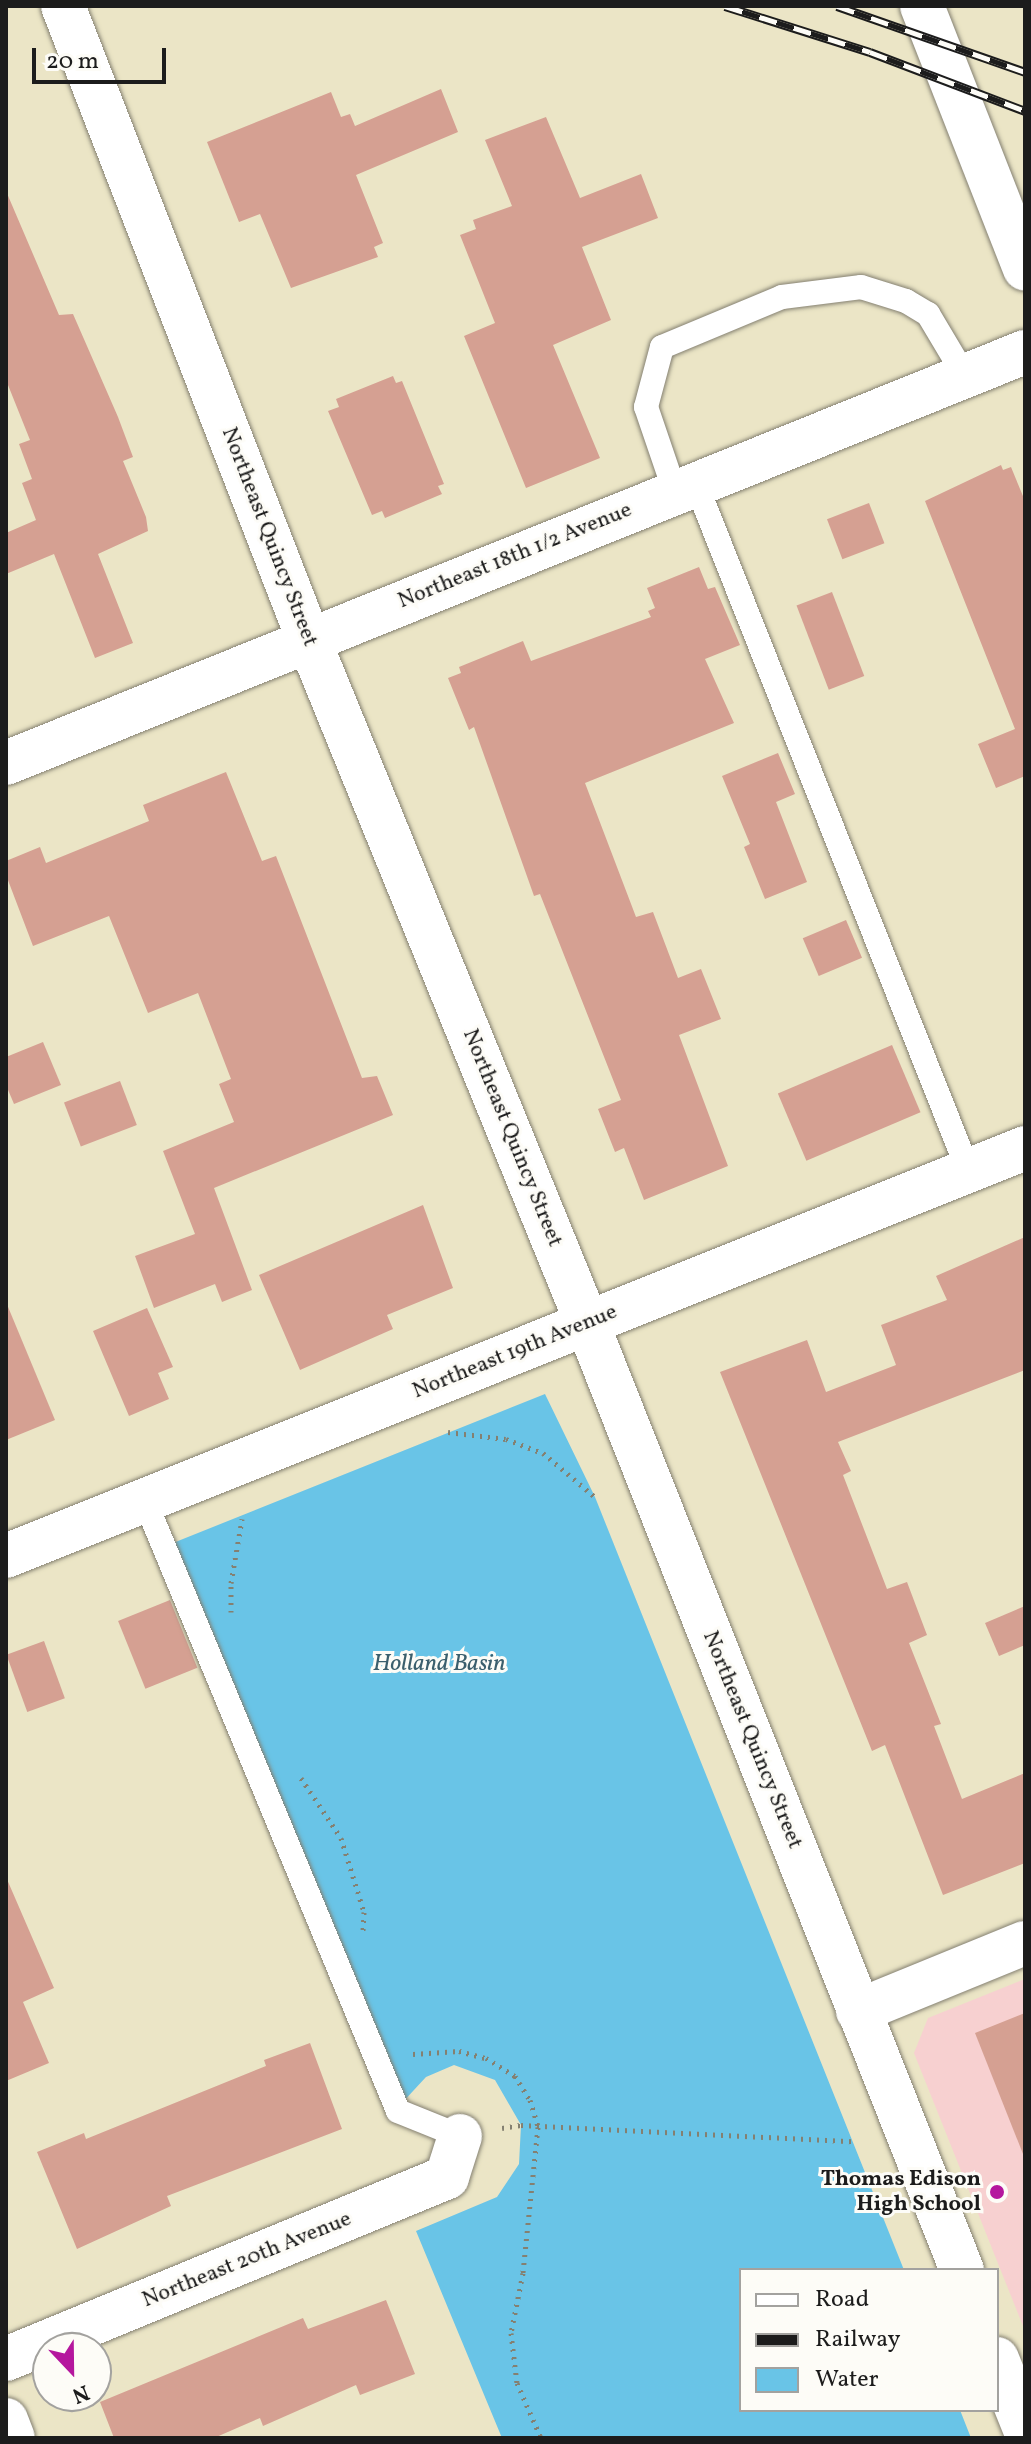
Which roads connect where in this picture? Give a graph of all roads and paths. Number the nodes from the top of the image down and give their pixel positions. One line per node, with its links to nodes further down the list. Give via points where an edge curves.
1 (63, 6): 7 (street, Northeast Quincy Street)
2 (922, 6): 3 (street)
3 (1025, 269)
4 (1025, 352): 5 (street, Northeast 18th 1/2 Avenue)
5 (965, 376): 6 (street, Northeast 18th 1/2 Avenue); 6 (lane, via 928,314 906,301 861,287 782,297 662,347 646,407)
6 (686, 488): 7 (street, Northeast 18th 1/2 Avenue); 10 (lane)
7 (308, 638): 8 (street, Northeast 18th 1/2 Avenue); 11 (street, Northeast Quincy Street)
8 (6, 763)
9 (1025, 1148): 10 (street, Northeast 19th Avenue)
10 (968, 1170): 11 (street, Northeast 19th Avenue)
11 (587, 1323): 14 (street, Northeast 19th Avenue); 21 (street, Northeast Quincy Street)
12 (448, 1432): 13 (path, via 506,1439 543,1453)
13 (595, 1497)
14 (145, 1501): 16 (street, Northeast 19th Avenue); 24 (lane, via 398,2111)
15 (242, 1519): 17 (path, via 231,1583)
16 (6, 1556)
17 (232, 1623)
18 (299, 1774): 20 (path, via 341,1838 364,1912)
19 (1025, 1943): 21 (street)
20 (363, 1946)
21 (858, 2011): 26 (street, Northeast Quincy Street)
22 (403, 2046): 23 (path, via 413,2054 459,2051 486,2058 515,2076)
23 (538, 2127): 24 (path); 25 (path); 32 (path, via 511,2333 517,2383)
24 (460, 2136): 27 (street, Northeast 20th Avenue, via 447,2177)
25 (852, 2141)
26 (961, 2268)
27 (6, 2359)
28 (999, 2364): 30 (street)
29 (6, 2420): 31 (street)
30 (1025, 2429)
31 (13, 2438)
32 (541, 2438)

